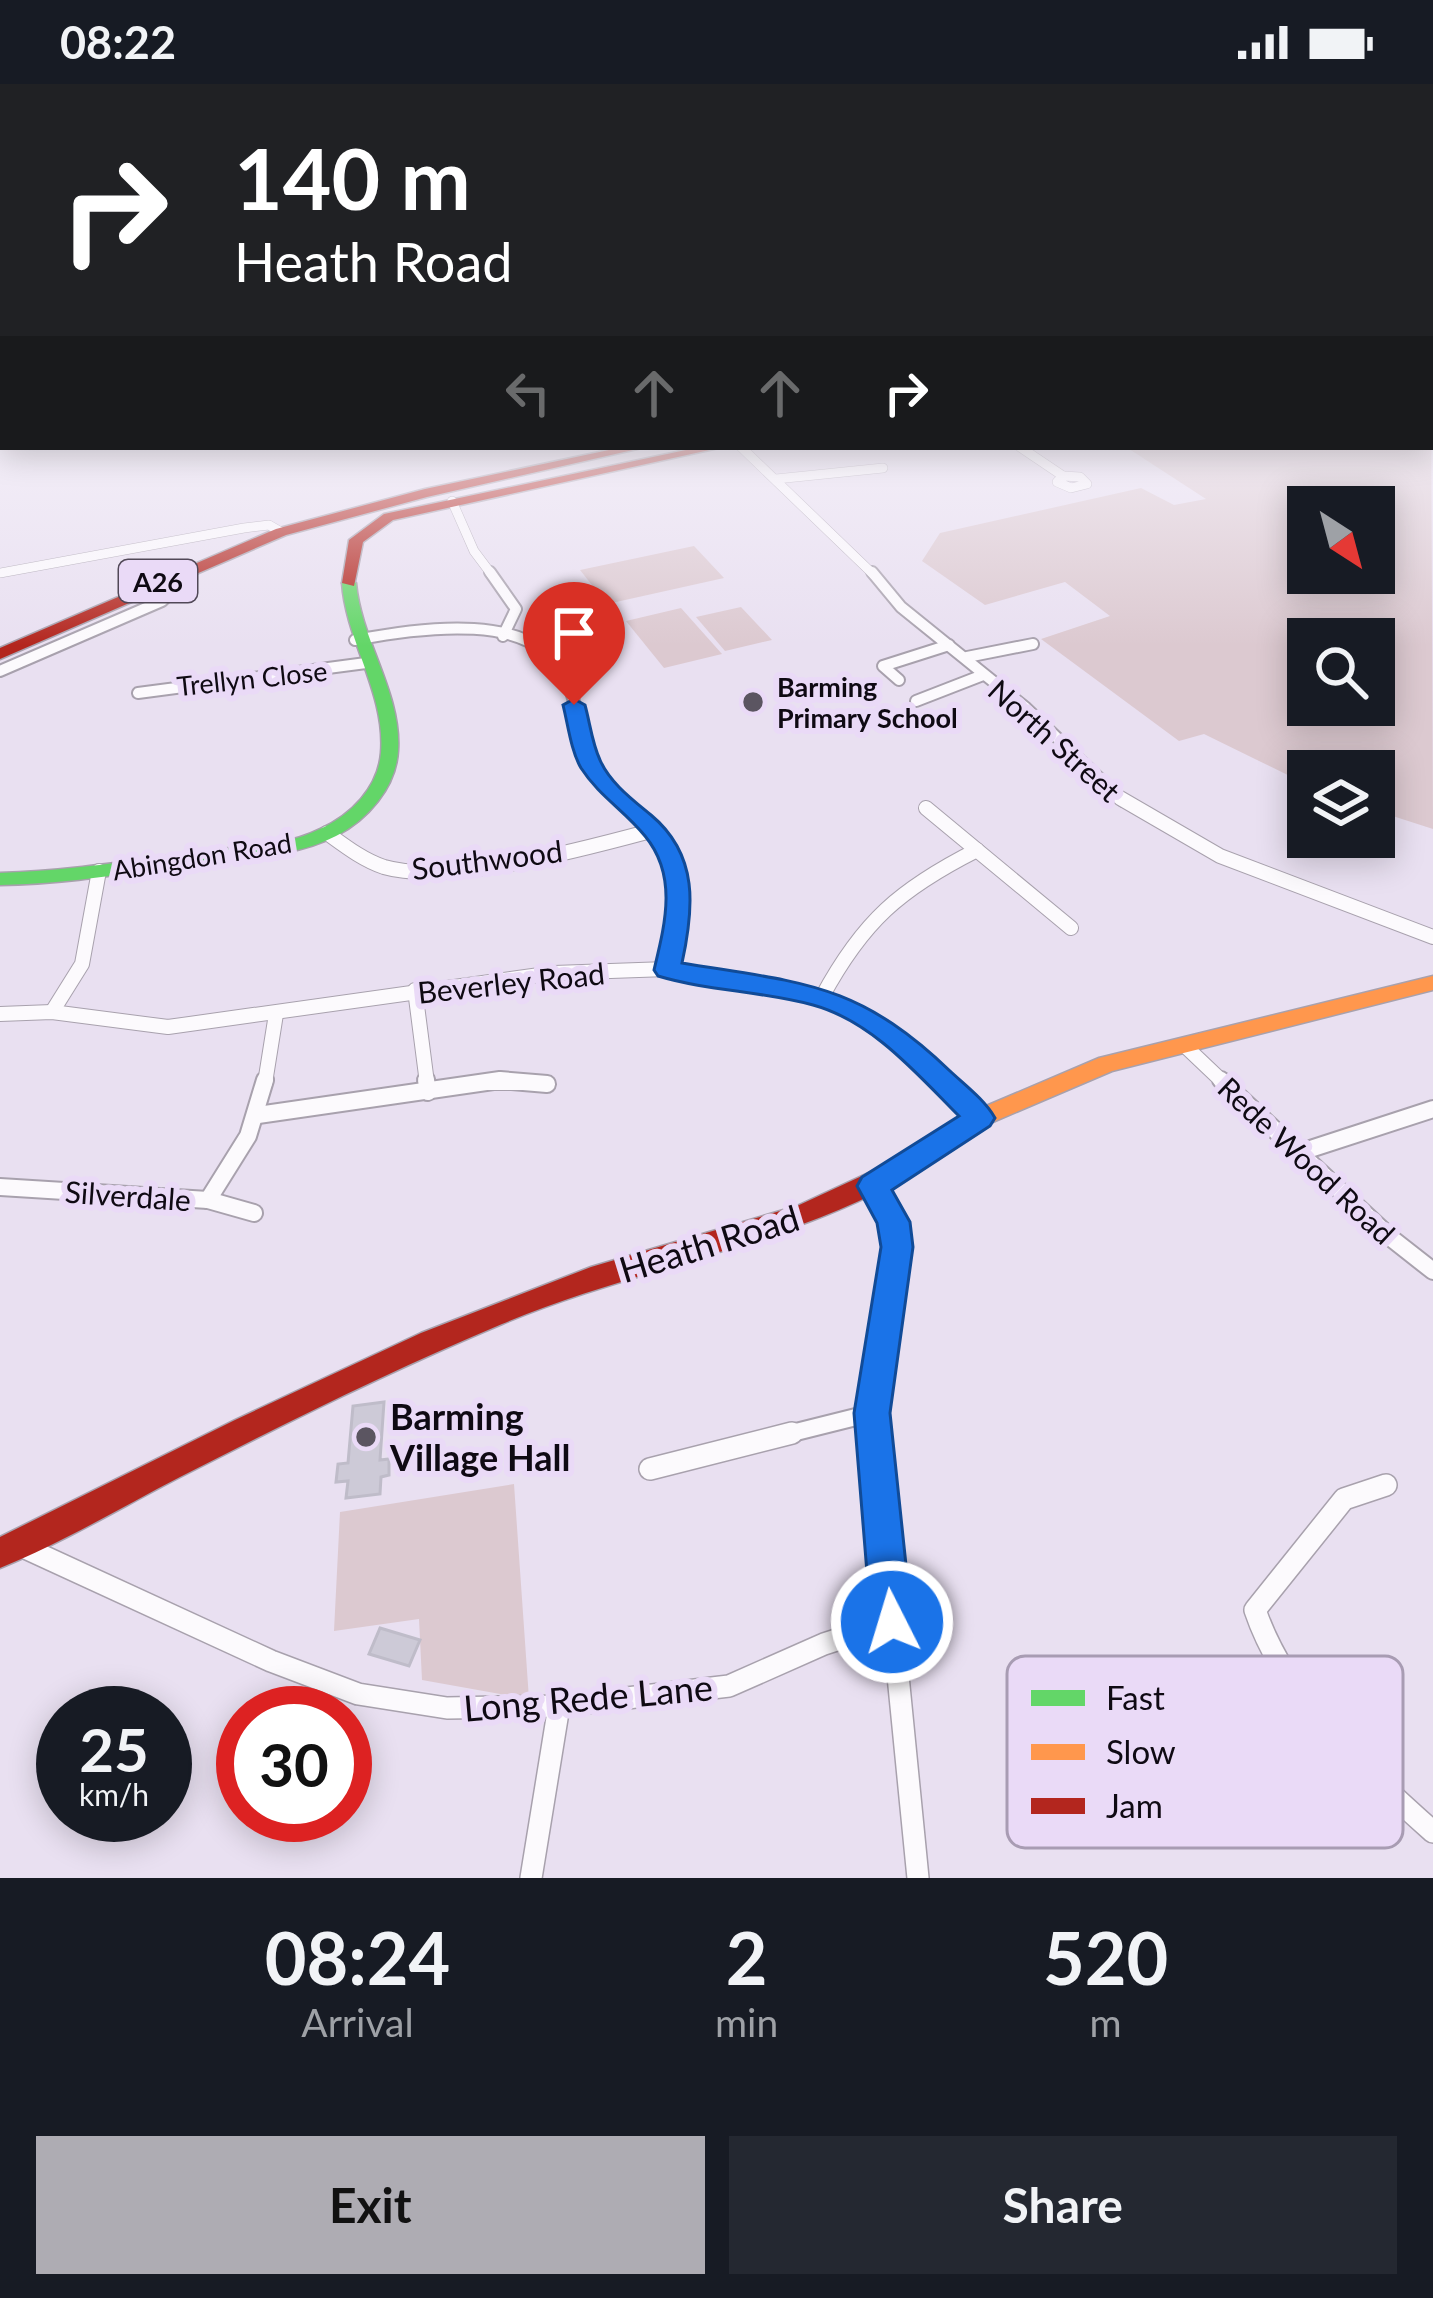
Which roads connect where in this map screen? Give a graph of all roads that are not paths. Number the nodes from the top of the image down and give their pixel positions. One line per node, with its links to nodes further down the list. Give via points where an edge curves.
1 (527, 478): 5 (street, A26)
2 (533, 478): 5 (street)
3 (788, 478): 4 (street)
4 (776, 479): 13 (street, North Street)
5 (519, 480): 6 (street, Abingdon Road); 7 (street, A26)
6 (452, 501): 10 (street, via 474,551 516,609); 11 (street, Abingdon Road, via 389,517 356,540 347,587)
7 (281, 532): 8 (street, via 244,527); 9 (street, A26)
8 (0, 573)
9 (155, 583): 14 (street, A26); 17 (street, via 170,593 162,601)
10 (503, 636): 11 (street, via 443,627); 23 (street, via 554,658 568,681 589,763)
11 (356, 640): 16 (street, Abingdon Road)
12 (1034, 644): 15 (street)
13 (950, 645): 15 (street, North Street); 19 (street, via 883,666)
14 (0, 654)
15 (967, 657): 18 (street, North Street)
16 (366, 663): 20 (street, Trellyn Close, via 303,675 215,677); 24 (street, Abingdon Road, via 391,759 368,804)
17 (0, 671)
18 (983, 675): 21 (street); 29 (street, North Street, via 1111,793 1152,820 1252,869)
19 (899, 680)
20 (138, 694)
21 (916, 701)
22 (921, 806): 25 (street)
23 (654, 830): 24 (street, Southwood, via 557,852 402,870 368,862); 30 (street, via 675,863 681,910)
24 (328, 833): 26 (street, Abingdon Road)
25 (977, 850): 28 (street); 33 (street, via 880,908 850,942)
26 (99, 872): 27 (street, Abingdon Road); 34 (street, via 82,964)
27 (0, 878)
28 (1071, 928)
29 (1433, 937)
30 (667, 970): 32 (street, Beverley Road); 33 (street, Beverley Road)
31 (1433, 983): 37 (street, Heath Road)
32 (415, 990): 36 (street, Beverley Road); 39 (street)
33 (822, 997): 42 (street, Beverley Road, via 870,1019)
34 (52, 1012): 35 (street, Beverley Road); 36 (street, Beverley Road, via 168,1028)
35 (0, 1014)
36 (276, 1014): 41 (street)
37 (1184, 1046): 42 (street, Heath Road, via 1107,1064); 43 (street, Rede Wood Road)
38 (548, 1084): 39 (street, via 500,1080)
39 (428, 1092): 41 (street)
40 (1433, 1109): 43 (street)
41 (258, 1115): 46 (street)
42 (980, 1118): 44 (street, Heath Road)
43 (1298, 1153): 48 (street, Rede Wood Road)
44 (873, 1186): 49 (street, via 897,1247); 52 (street, Heath Road, via 792,1221 620,1269 495,1315)
45 (0, 1187): 46 (street, Silverdale)
46 (208, 1200): 47 (street, Silverdale)
47 (254, 1213)
48 (1433, 1271)
49 (872, 1413): 50 (street); 53 (street)
50 (650, 1469)
51 (1386, 1485): 54 (street, via 1344,1499 1255,1610)
52 (8, 1548): 55 (street, Long Rede Lane, via 358,1694 447,1708)
53 (892, 1622): 55 (street, Long Rede Lane, via 729,1685); 59 (street)
54 (1272, 1656)
55 (560, 1706): 58 (street)
56 (1403, 1803): 57 (street)
57 (1433, 1832)
58 (531, 1878)
59 (918, 1878)

